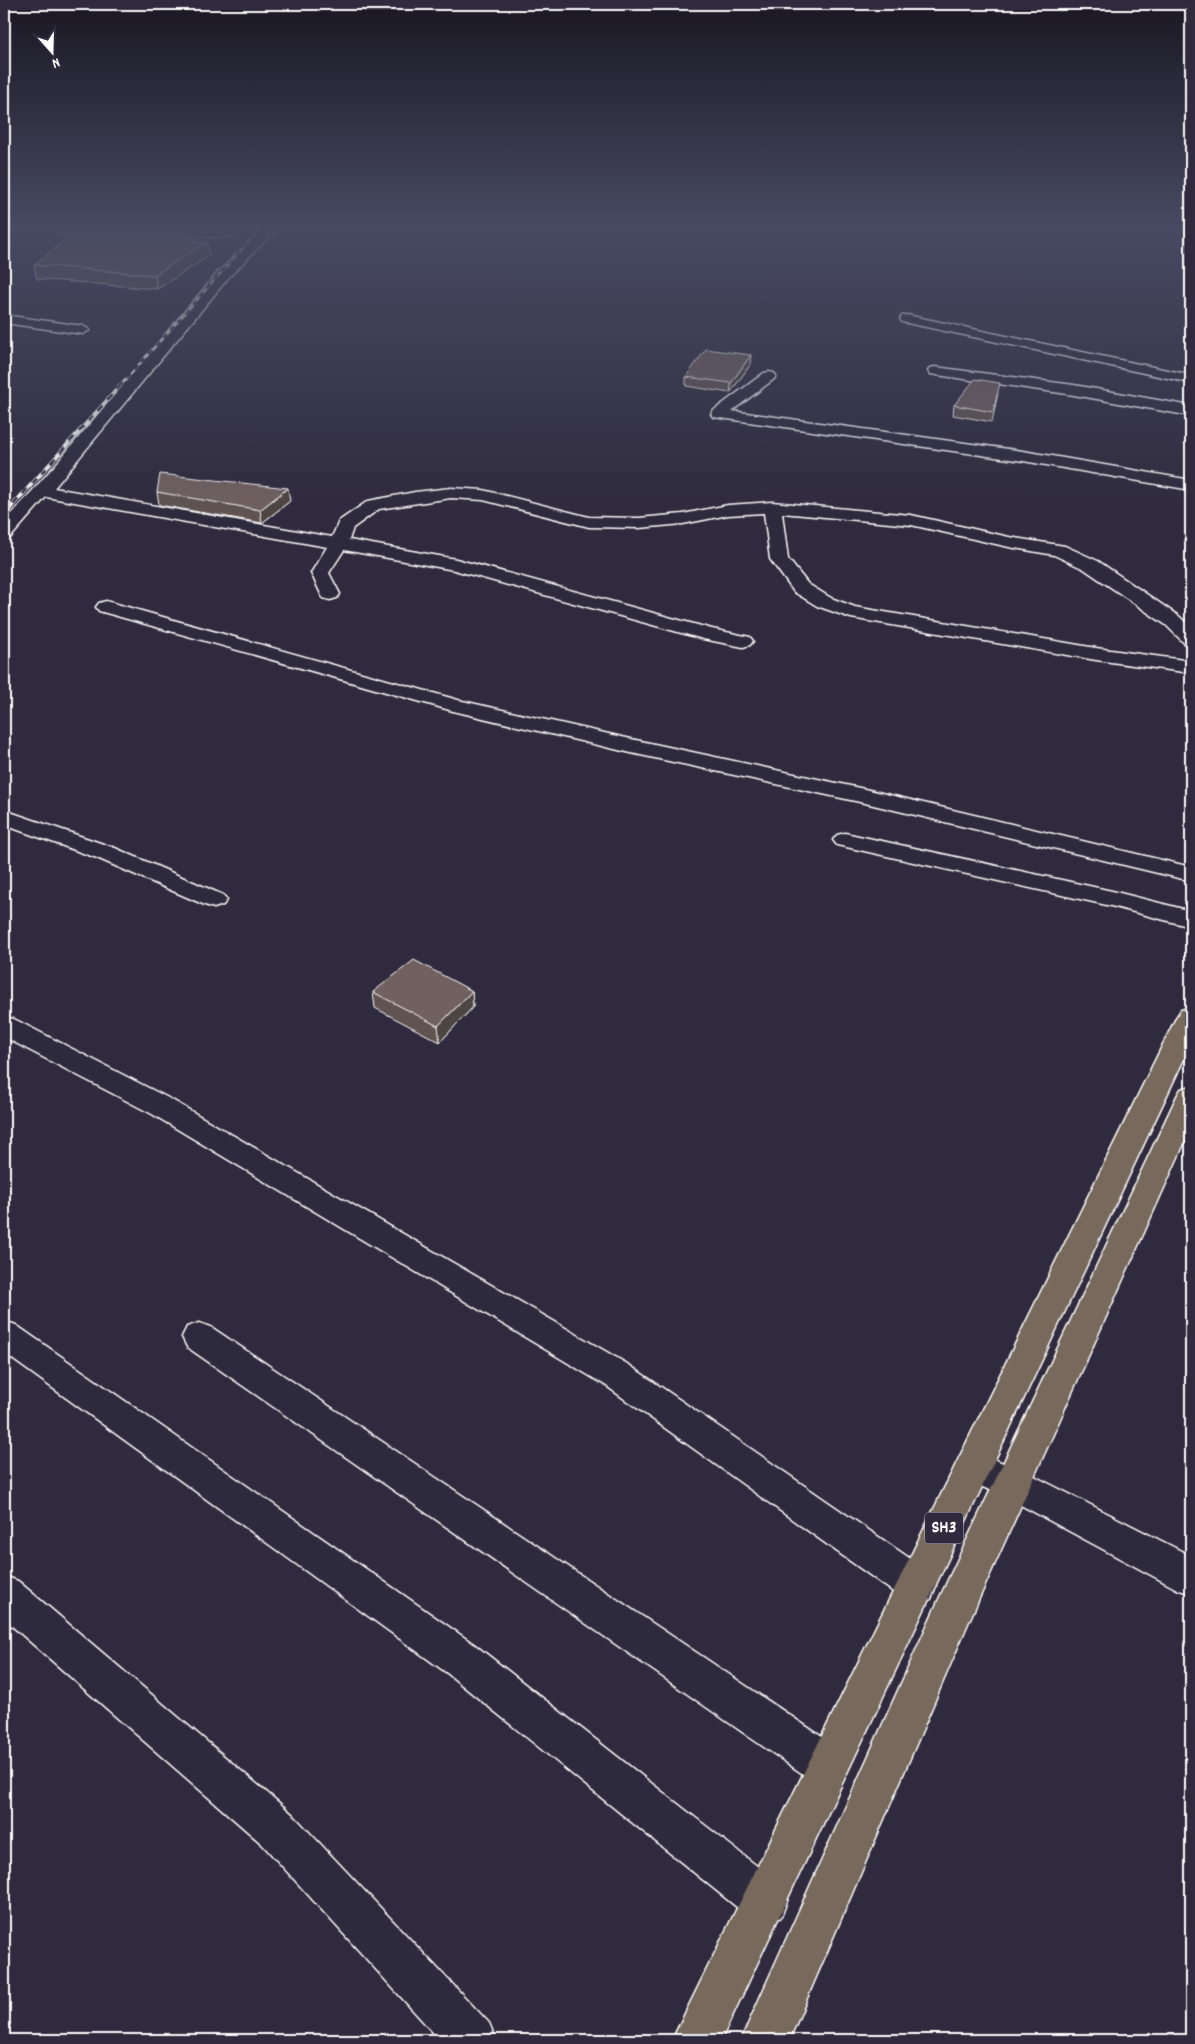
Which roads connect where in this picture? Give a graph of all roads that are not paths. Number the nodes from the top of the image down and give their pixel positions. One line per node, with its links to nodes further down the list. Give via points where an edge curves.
1 (43, 324): 4 (street)
2 (182, 324): 10 (street)
3 (933, 324): 7 (street)
4 (83, 330)
5 (935, 371): 8 (street, via 1074,390)
6 (769, 376): 9 (street, via 719,414 1023,456)
7 (1191, 379)
8 (1191, 411)
9 (1191, 485)
10 (42, 491): 12 (street); 13 (street)
11 (772, 507): 13 (street, via 639,523 589,522 483,495 414,496 374,504 345,525); 16 (street, via 911,520 1059,550 1091,565 1173,621); 18 (street, via 779,559 801,588 824,602 851,612)
12 (4, 534)
13 (338, 545): 14 (street, via 320,573); 17 (street, via 456,565 710,635)
14 (330, 594)
15 (106, 607): 21 (street, via 453,705 869,797)
16 (1191, 639)
17 (743, 641)
18 (1191, 667)
19 (4, 817): 22 (street, via 106,853)
20 (845, 840): 23 (street)
21 (1191, 874)
22 (214, 900)
23 (1191, 919)
24 (1191, 1016): 29 (main road, SH3)
25 (4, 1026): 32 (street, via 162,1107 617,1375)
26 (1191, 1096): 30 (main road, SH3)
27 (4, 1335): 35 (street, via 461,1659)
28 (199, 1337): 34 (street)
29 (973, 1467): 30 (street); 32 (main road, SH3)
30 (1013, 1483): 31 (street); 38 (main road, SH3)
31 (1191, 1576)
32 (917, 1586): 34 (main road, SH3)
33 (4, 1594): 36 (street, via 277,1829)
34 (828, 1766): 35 (main road, SH3)
35 (765, 1901): 37 (main road, SH3)
36 (472, 2040)
37 (696, 2040)
38 (765, 2040)

